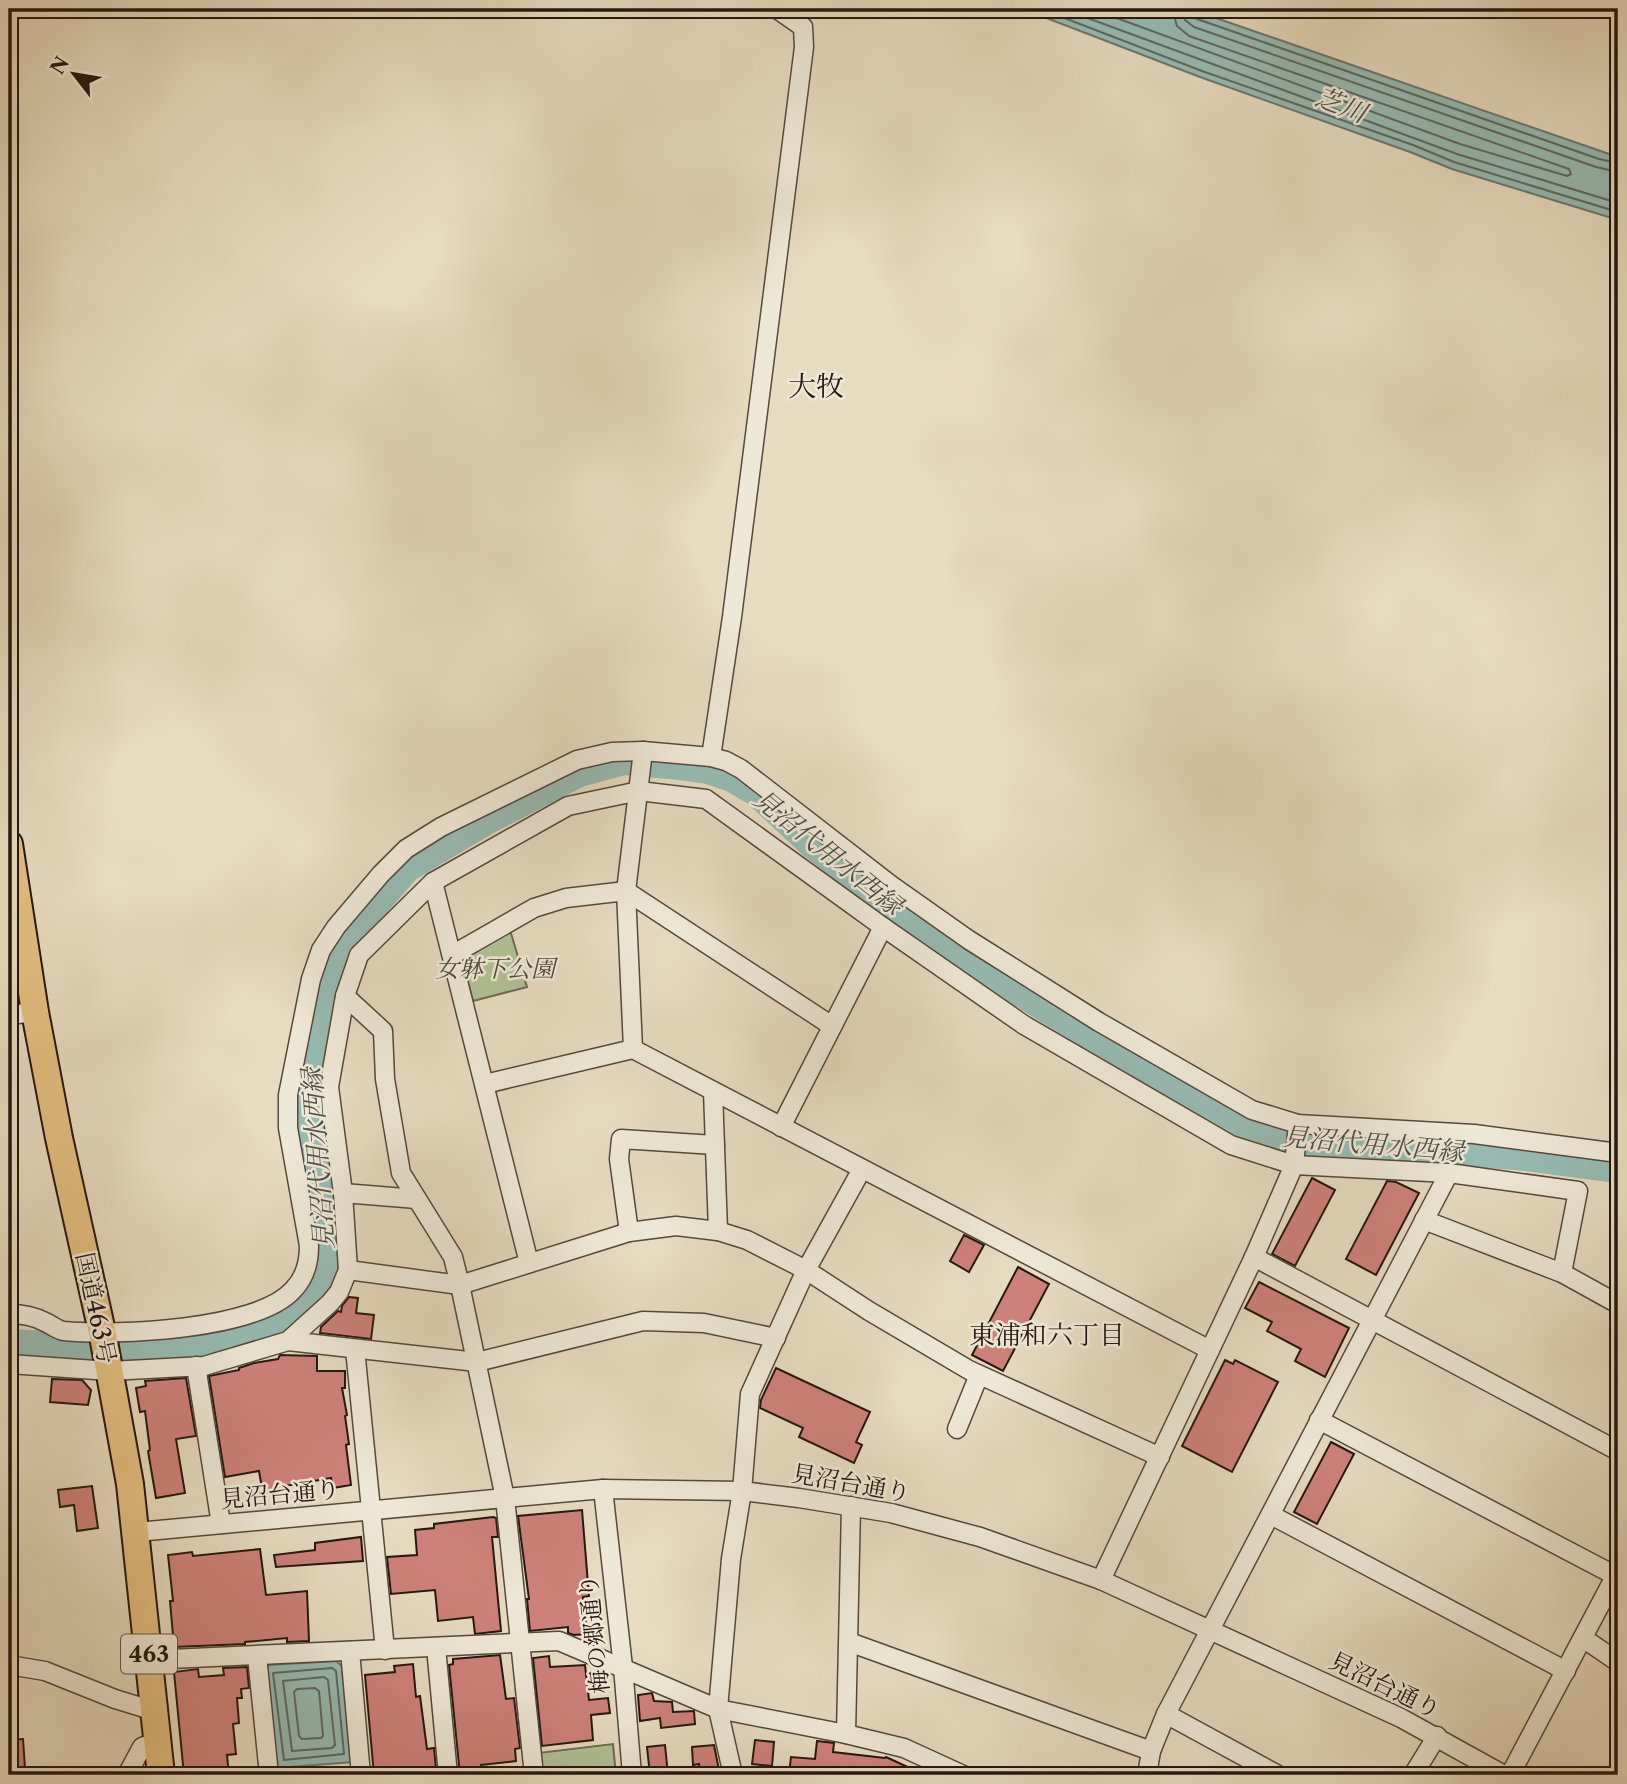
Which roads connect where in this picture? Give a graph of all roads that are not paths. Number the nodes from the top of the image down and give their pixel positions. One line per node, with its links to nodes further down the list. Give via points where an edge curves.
1 (777, 9): 3 (street, via 803,27 804,47)
2 (643, 751): 3 (street); 4 (street); 38 (street, via 577,760 441,827 406,849 321,950 288,1096 288,1128 309,1259 292,1292 233,1319)
3 (711, 757): 17 (street, via 741,769 968,940 1099,1022 1252,1110)
4 (639, 791): 6 (street, via 568,806); 7 (street); 8 (street, via 706,799)
5 (9, 844): 11 (highway, 国道463号 / 463)
6 (433, 882): 9 (street); 10 (street, via 359,955)
7 (626, 891): 9 (street, via 566,898 534,908); 13 (street); 14 (street)
8 (883, 927): 13 (street); 21 (street, via 1024,1025 1231,1145)
9 (452, 955): 15 (street)
10 (345, 996): 24 (street, via 329,1087); 25 (street, via 383,1031 385,1079 401,1173)
11 (35, 1013): 12 (street); 38 (highway, 国道463号 / 463)
12 (9, 1015)
13 (832, 1026): 18 (street)
14 (633, 1049): 15 (street); 16 (street)
15 (485, 1084): 30 (street)
16 (713, 1091): 18 (street); 19 (street)
17 (1298, 1124): 20 (street, via 1474,1134); 21 (street)
18 (781, 1127): 22 (street)
19 (715, 1145): 27 (street); 28 (street, via 621,1139)
20 (1618, 1153)
21 (1295, 1157): 23 (street); 29 (street)
22 (862, 1168): 32 (street); 42 (street)
23 (1449, 1173): 26 (street); 33 (street, via 1578,1191)
24 (343, 1193): 25 (street); 31 (street)
25 (416, 1199): 34 (street, via 453,1257)
26 (1424, 1220): 33 (street); 37 (street)
27 (718, 1231): 28 (street, via 676,1226); 32 (street, via 747,1240)
28 (629, 1232): 30 (street)
29 (1254, 1257): 37 (street); 42 (street)
30 (529, 1263): 34 (street)
31 (348, 1270): 34 (street); 40 (street, via 330,1303)
32 (806, 1270): 39 (street); 47 (street)
33 (1562, 1273): 35 (street)
34 (460, 1284): 43 (street)
35 (1618, 1304)
36 (9, 1314): 38 (street, via 44,1321 61,1331)
37 (1370, 1320): 48 (street); 50 (street)
38 (102, 1334): 46 (highway, 国道463号 / 463)
39 (776, 1338): 43 (street, via 704,1323 643,1321); 53 (street, via 750,1394)
40 (288, 1341): 41 (street); 45 (street)
41 (355, 1349): 43 (street); 56 (street)
42 (1210, 1350): 51 (street)
43 (477, 1362): 54 (street)
44 (9, 1364): 46 (street)
45 (196, 1366): 46 (street); 58 (street)
46 (109, 1368): 59 (highway, 国道463号 / 463)
47 (979, 1375): 49 (street); 51 (street)
48 (1319, 1420): 57 (street); 60 (street)
49 (957, 1429)
50 (1618, 1451)
51 (1160, 1457): 61 (street)
52 (603, 1489): 53 (street, 見沼台通り); 54 (street, 見沼台通り); 73 (street, 梅の郷通り)
53 (742, 1491): 55 (street, 見沼台通り); 75 (street)
54 (505, 1498): 56 (street, 見沼台通り); 65 (street)
55 (851, 1506): 61 (street, 見沼台通り, via 979,1537); 64 (street)
56 (371, 1510): 58 (street, 見沼台通り); 67 (street)
57 (1271, 1515): 62 (street); 74 (street)
58 (221, 1524): 59 (street, 見沼台通り)
59 (136, 1532): 70 (highway, 国道463号 / 463)
60 (1617, 1573): 63 (street)
61 (1101, 1580): 62 (street, 見沼台通り)
62 (1210, 1630): 77 (street); 79 (street, 見沼台通り)
63 (1583, 1638): 71 (street); 74 (street)
64 (849, 1642): 78 (street); 81 (street)
65 (520, 1643): 66 (street); 73 (street, via 559,1641); 87 (street)
66 (436, 1647): 67 (street); 86 (street)
67 (386, 1650): 68 (street)
68 (350, 1651): 69 (street); 85 (street)
69 (257, 1656): 70 (street); 84 (street)
70 (149, 1660): 76 (highway, 国道463号 / 463)
71 (1618, 1662)
72 (9, 1665): 76 (street, via 45,1671)
73 (623, 1667): 75 (street); 88 (street, 梅の郷通り)
74 (1566, 1671): 95 (street)
75 (718, 1709): 78 (street); 89 (street)
76 (154, 1712): 80 (highway, 国道463号 / 463)
77 (1166, 1714): 81 (street); 92 (street)
78 (846, 1734): 90 (street, via 904,1748)
79 (1437, 1737): 93 (street); 94 (street, 見沼台通り)
80 (157, 1741): 82 (street, via 142,1746); 83 (highway, 国道463号 / 463)
81 (1151, 1751): 91 (street)
82 (127, 1775)
83 (161, 1775)
84 (269, 1775)
85 (361, 1775)
86 (448, 1775)
87 (534, 1775)
88 (632, 1775)
89 (733, 1775)
90 (963, 1775)
91 (1147, 1775)
92 (1278, 1775)
93 (1413, 1775)
94 (1504, 1775)
95 (1510, 1775)

